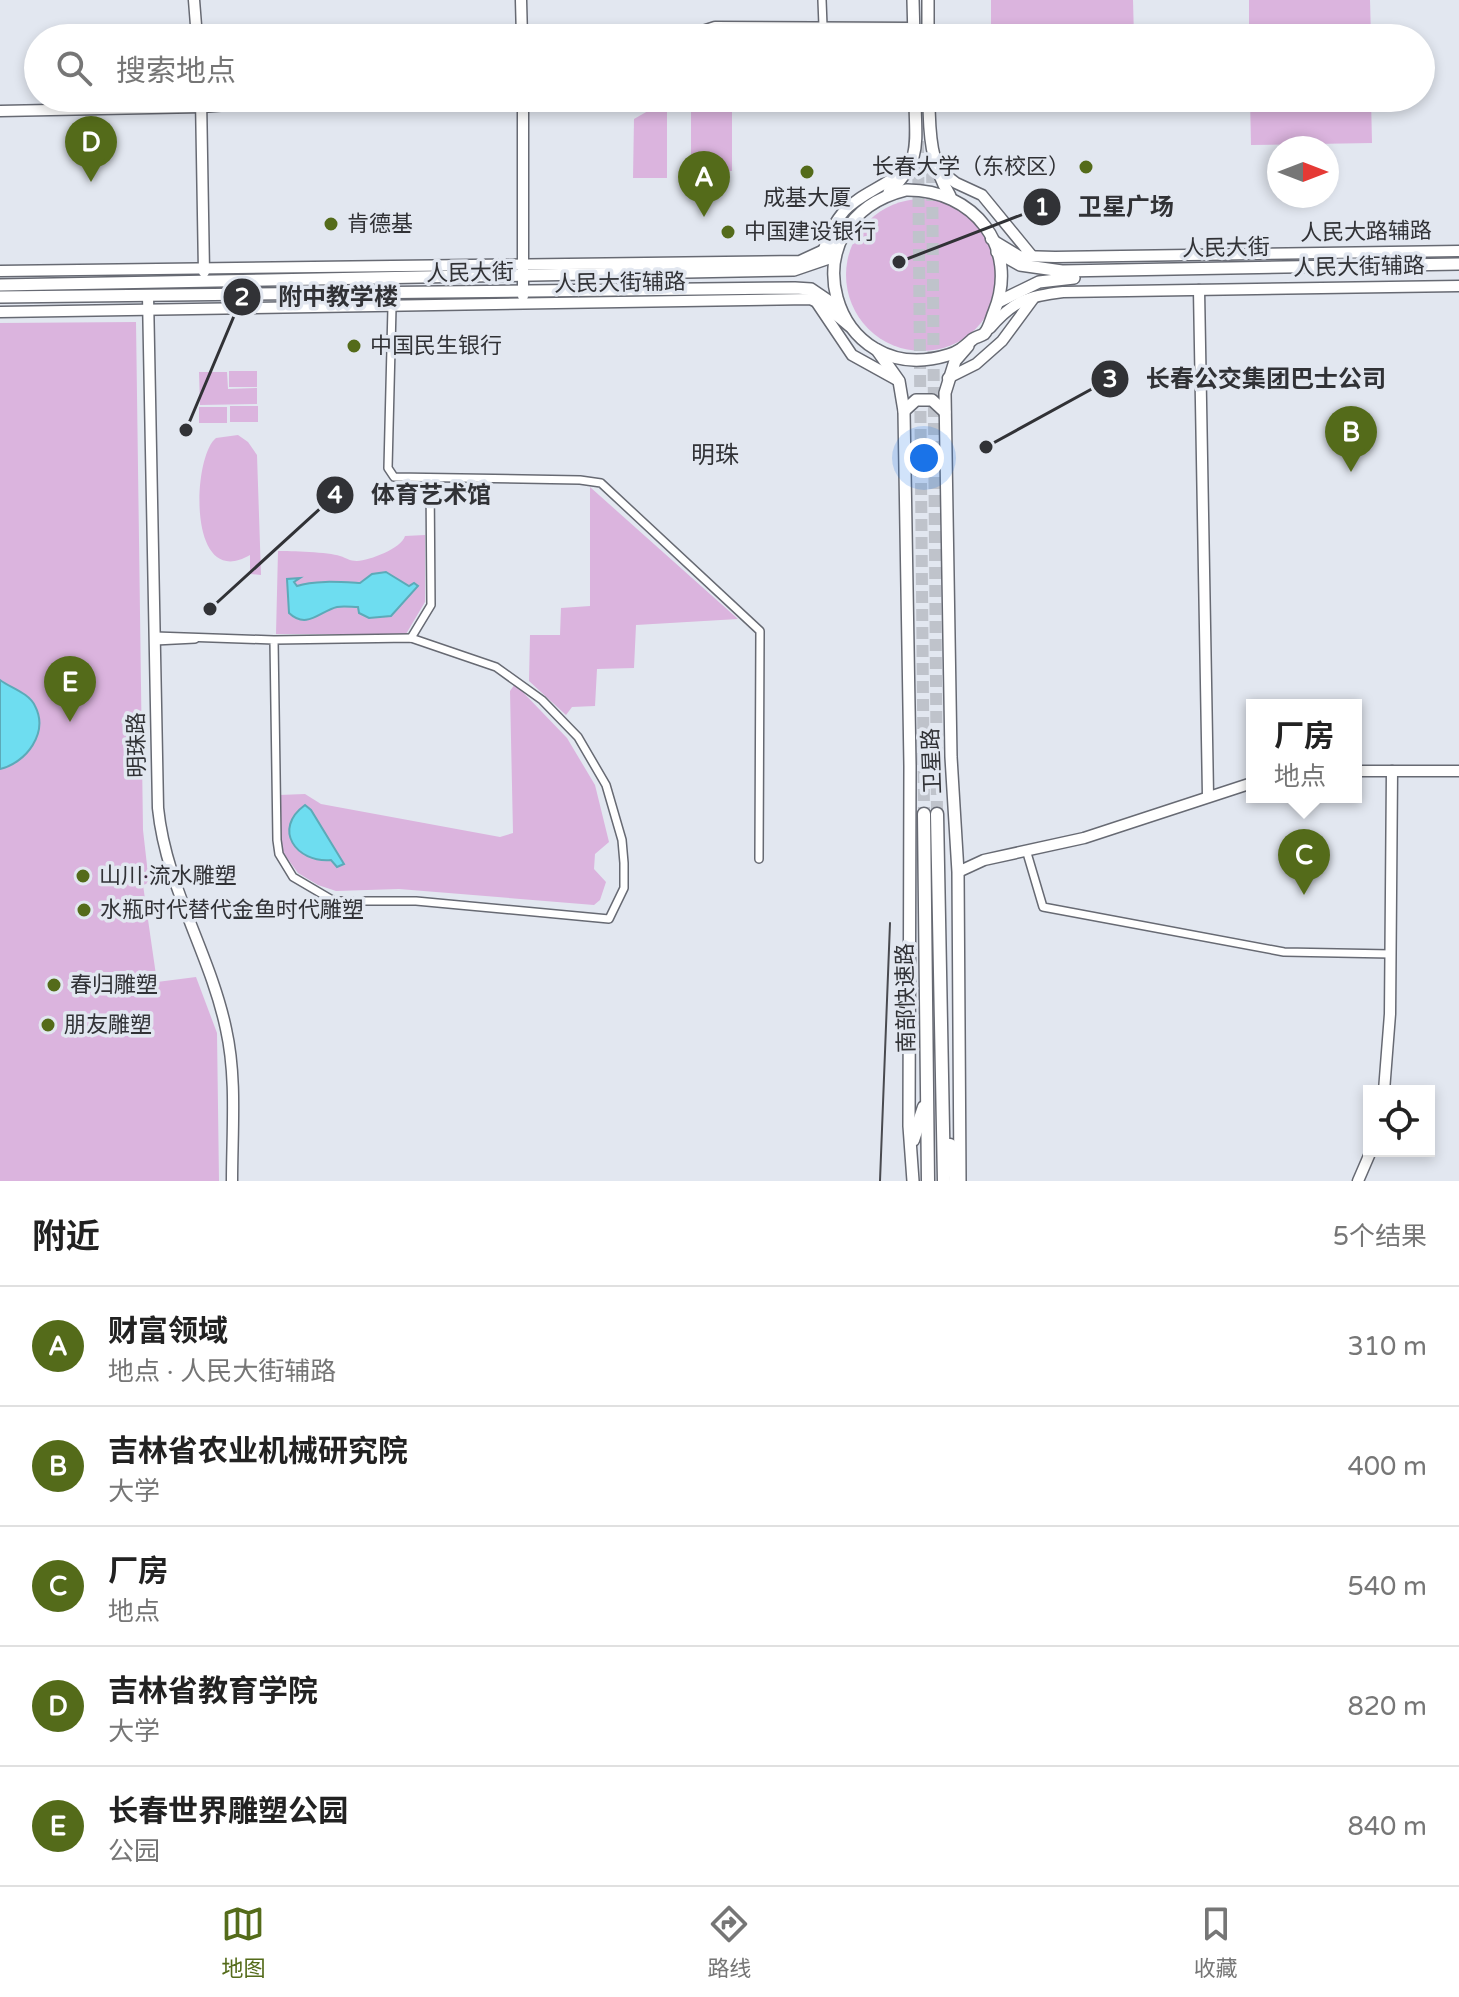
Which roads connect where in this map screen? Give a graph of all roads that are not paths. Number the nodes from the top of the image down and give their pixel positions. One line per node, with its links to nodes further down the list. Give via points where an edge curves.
1 (194, 0): 6 (street)
2 (521, 0): 7 (street)
3 (822, 0): 8 (street)
4 (913, 0): 9 (main road)
5 (928, 0): 10 (main road)
6 (196, 24)
7 (522, 24)
8 (823, 24)
9 (914, 24)
10 (928, 24)
11 (24, 110): 12 (street)
12 (0, 111)
13 (202, 112): 30 (street)
14 (523, 112): 27 (street)
15 (915, 112): 17 (main road)
16 (929, 112): 18 (main road)
17 (913, 164): 19 (main road); 24 (street, via 851,200 828,235)
18 (935, 165): 20 (main road); 25 (street, via 982,195)
19 (886, 195): 20 (main road, via 926,190); 24 (main road, via 852,219)
20 (950, 196): 21 (main road, via 979,216)
21 (991, 239): 23 (main road); 25 (street, 人民大路辅路, via 1013,253)
22 (1459, 251): 25 (street, 人民大路辅路)
23 (997, 252): 26 (main road, 人民大街, via 1020,265 1062,271); 38 (main road)
24 (829, 254): 27 (main road, 人民大街, via 811,267 794,270); 42 (main road)
25 (1032, 256)
26 (1459, 264)
27 (523, 269): 30 (main road, 人民大街); 37 (street)
28 (0, 271): 30 (street)
29 (1459, 272): 38 (main road, 人民大街, via 1062,278 1021,288)
30 (204, 274): 31 (main road, 人民大街); 34 (street)
31 (0, 285)
32 (1459, 286): 33 (street, 人民大街辅路)
33 (1199, 290): 35 (street, 人民大街辅路); 61 (street)
34 (204, 296): 37 (main road, 人民大街); 39 (main road, 人民大街); 43 (street)
35 (1037, 296): 46 (street, 人民大街辅路, via 1007,307); 49 (street, via 1002,341 976,364)
36 (0, 297): 39 (main road, 人民大街)
37 (523, 298): 40 (street, 人民大街辅路); 41 (street, 人民大街辅路); 42 (main road, 人民大街, via 800,288 811,289)
38 (1000, 301): 46 (main road)
39 (148, 302): 43 (street, 人民大街辅路); 44 (street, 人民大街辅路); 54 (street, 明珠路)
40 (816, 302): 45 (street); 50 (street, via 852,355)
41 (392, 307): 43 (street, 人民大街辅路); 53 (street, via 388,468 394,477)
42 (839, 308): 45 (main road)
43 (203, 310)
44 (0, 312)
45 (849, 326): 48 (main road)
46 (986, 332): 47 (main road)
47 (968, 346): 48 (main road, via 931,359 903,359); 49 (main road, 卫星路)
48 (877, 350): 50 (main road, 卫星路)
49 (948, 378): 52 (main road, 卫星路)
50 (899, 381): 51 (main road, 卫星路)
51 (904, 411): 52 (main road, via 916,400 932,400); 69 (main road, 卫星路)
52 (945, 413): 64 (main road, 卫星路)
53 (430, 478): 55 (street, via 431,605); 63 (street, via 601,483 750,619 760,631)
54 (155, 638): 56 (street); 71 (street, 明珠路, via 162,844 226,1030)
55 (411, 638): 56 (street); 56 (street, via 496,667 542,700 578,737 606,785 622,840 624,888 609,919 416,901 334,901 293,877 277,840)
56 (274, 640)
57 (1362, 771): 58 (street)
58 (1392, 771): 59 (street); 65 (street)
59 (1459, 771)
60 (1246, 785): 61 (street)
61 (1208, 795): 62 (street)
62 (1027, 853): 64 (street, via 984,860); 65 (street, via 1043,907 1284,952)
63 (759, 859)
64 (958, 872): 75 (main road, 卫星路)
65 (1391, 954): 66 (street)
66 (1384, 1085)
67 (927, 1096): 68 (highway, 南部快速路, via 931,814); 69 (highway); 73 (highway, 南部快速路)
68 (944, 1115): 74 (highway, 南部快速路); 75 (highway)
69 (913, 1140): 72 (main road, 卫星路)
70 (1368, 1157): 76 (street)
71 (232, 1181)
72 (913, 1181)
73 (928, 1181)
74 (944, 1181)
75 (958, 1181)
76 (1358, 1181)

